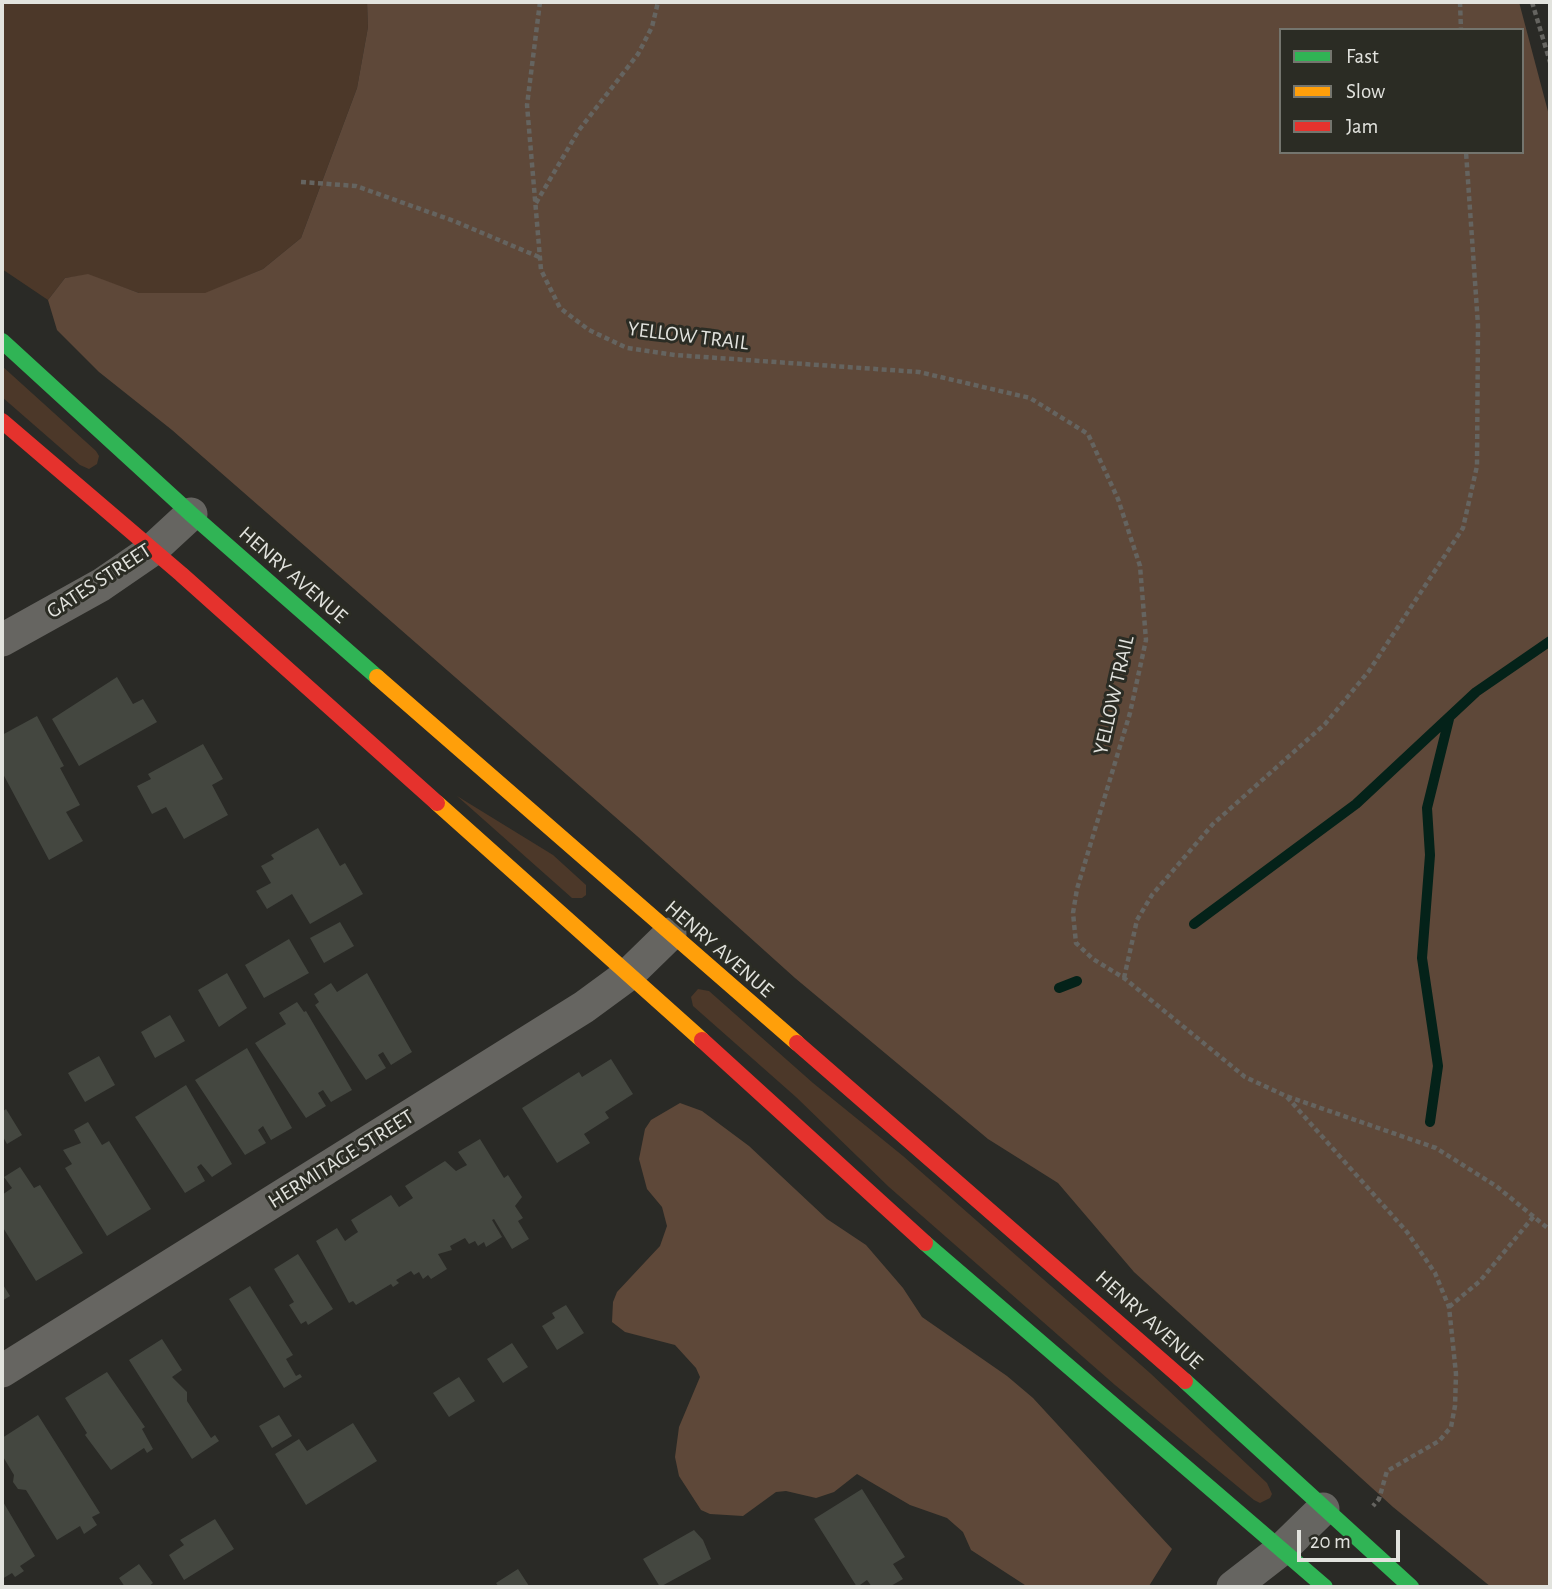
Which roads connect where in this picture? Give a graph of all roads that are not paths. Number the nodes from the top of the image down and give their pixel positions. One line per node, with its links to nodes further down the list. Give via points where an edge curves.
1 (2, 341): 3 (main road, HENRY AVENUE)
2 (2, 421): 4 (main road)
3 (191, 514): 4 (street, GATES STREET); 6 (main road, HENRY AVENUE)
4 (152, 550): 5 (street, GATES STREET, via 83,596); 7 (main road)
5 (2, 640)
6 (670, 934): 7 (street, HERMITAGE STREET); 9 (main road, HENRY AVENUE, via 1096,1300)
7 (629, 974): 8 (street, HERMITAGE STREET, via 573,1014); 10 (main road, via 931,1249)
8 (2, 1371)
9 (1323, 1509): 10 (street); 13 (main road, HENRY AVENUE)
10 (1282, 1549): 11 (street); 12 (main road)
11 (1233, 1587)
12 (1325, 1587)
13 (1411, 1587)

